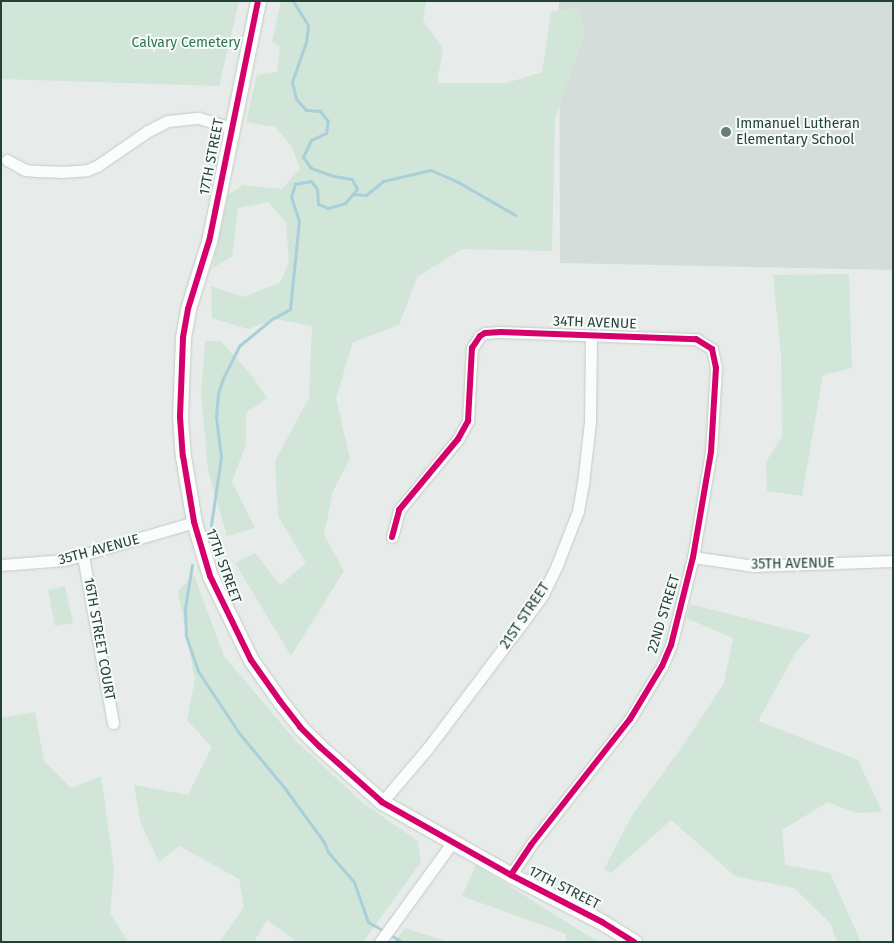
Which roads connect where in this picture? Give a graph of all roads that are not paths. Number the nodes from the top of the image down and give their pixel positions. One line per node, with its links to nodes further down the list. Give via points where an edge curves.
1 (258, 1): 2 (street, 17TH STREET)
2 (231, 128): 3 (street, via 199,118 168,121 87,170 37,172 25,170); 6 (street, 17TH STREET, via 209,241 188,309 183,338 180,417)
3 (7, 160)
4 (590, 336): 5 (street, 34TH AVENUE, via 696,338); 7 (street, 34TH AVENUE, via 501,332 480,336 472,348 468,421 458,439 399,510); 13 (street, 21ST STREET, via 590,422 585,474 578,511 557,565 543,594 523,622 428,748)
5 (708, 345): 9 (street, 22ND STREET, via 716,368 713,425)
6 (194, 522): 8 (street, 35TH AVENUE); 13 (street, 17TH STREET, via 210,576 250,660 300,728)
7 (392, 537)
8 (83, 556): 11 (street, 35TH AVENUE, via 45,563); 12 (street, 16TH STREET COURT)
9 (693, 557): 10 (street, 35TH AVENUE, via 754,566); 15 (street, 22ND STREET, via 671,645 646,694)
10 (893, 560)
11 (1, 564)
12 (113, 723)
13 (382, 802): 14 (street, 17TH STREET)
14 (452, 843): 15 (street, 17TH STREET); 16 (street)
15 (511, 875): 17 (street, 17TH STREET)
16 (381, 940)
17 (634, 942)

